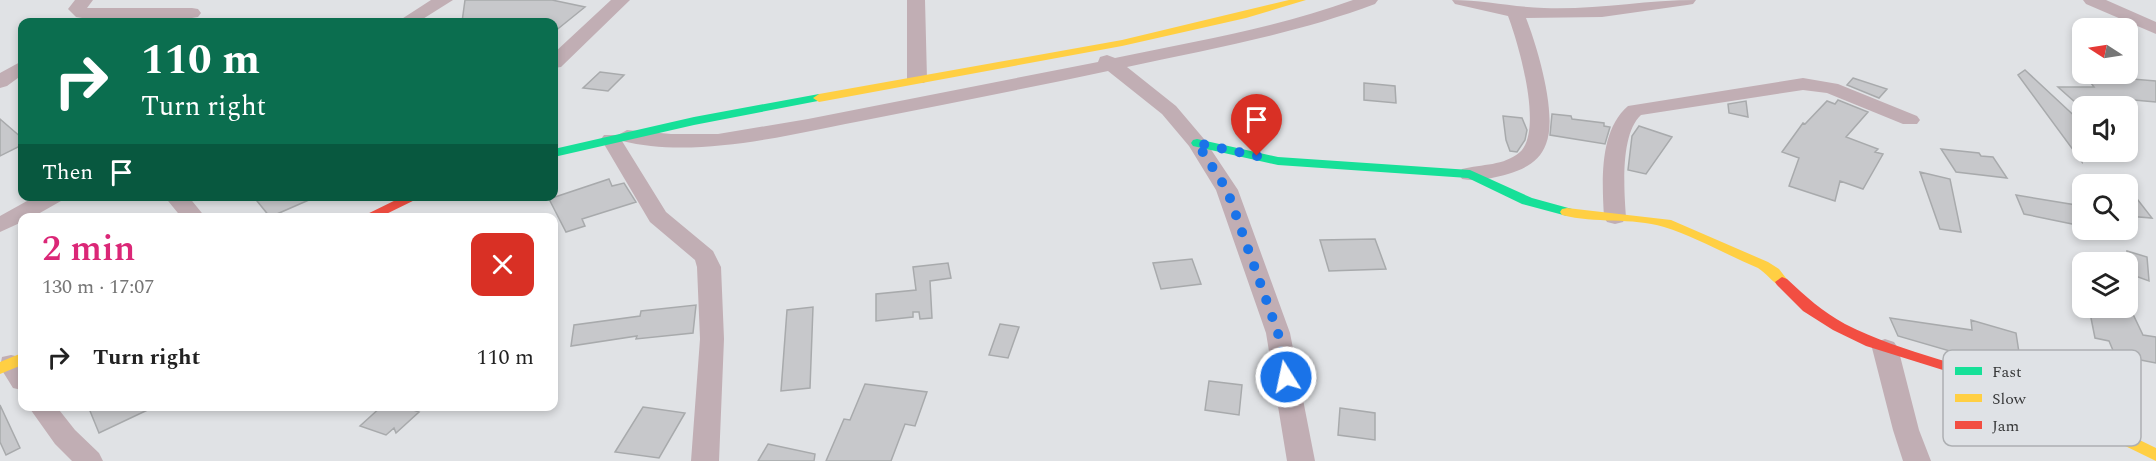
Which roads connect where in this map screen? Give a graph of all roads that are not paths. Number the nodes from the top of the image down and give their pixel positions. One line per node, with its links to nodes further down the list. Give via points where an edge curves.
1 (84, 0): 10 (street, via 77,9 82,13)
2 (444, 0): 12 (street)
3 (621, 0): 15 (street)
4 (916, 0): 18 (street)
5 (1301, 0): 14 (main road)
6 (1369, 0): 16 (street, via 1273,30)
7 (1461, 0): 11 (street)
8 (1687, 0): 11 (street, via 1625,9)
9 (2092, 0): 13 (street)
10 (195, 8)
11 (1516, 14): 24 (street, via 1533,73 1540,128 1537,140 1533,152 1514,165)
12 (413, 18)
13 (2156, 29)
14 (1089, 48): 16 (street); 18 (main road)
15 (558, 59)
16 (1113, 65): 21 (street, via 718,140); 22 (street, via 1168,110)
17 (18, 70): 19 (street)
18 (917, 79): 21 (main road)
19 (0, 82)
20 (1910, 120): 32 (street, via 1831,88 1803,84 1635,110 1625,118 1612,171)
21 (619, 138): 23 (main road); 40 (street, via 658,217 705,256 709,267 712,339)
22 (1197, 143): 24 (main road, via 1278,161); 41 (street, via 1227,190 1278,333)
23 (558, 152)
24 (1470, 174): 32 (main road, via 1527,201 1596,217)
25 (44, 201): 28 (street)
26 (180, 201): 29 (street)
27 (405, 201): 30 (main road)
28 (22, 213)
29 (190, 213)
30 (377, 213)
31 (18, 215): 33 (street)
32 (1615, 217): 34 (main road, via 1666,223 1759,262 1814,311)
33 (0, 225)
34 (1885, 348): 35 (main road); 42 (street)
35 (1943, 365)
36 (45, 411): 39 (street)
37 (2138, 446): 38 (main road)
38 (2156, 455)
39 (89, 461)
40 (705, 461)
41 (1301, 461)
42 (1917, 461)

